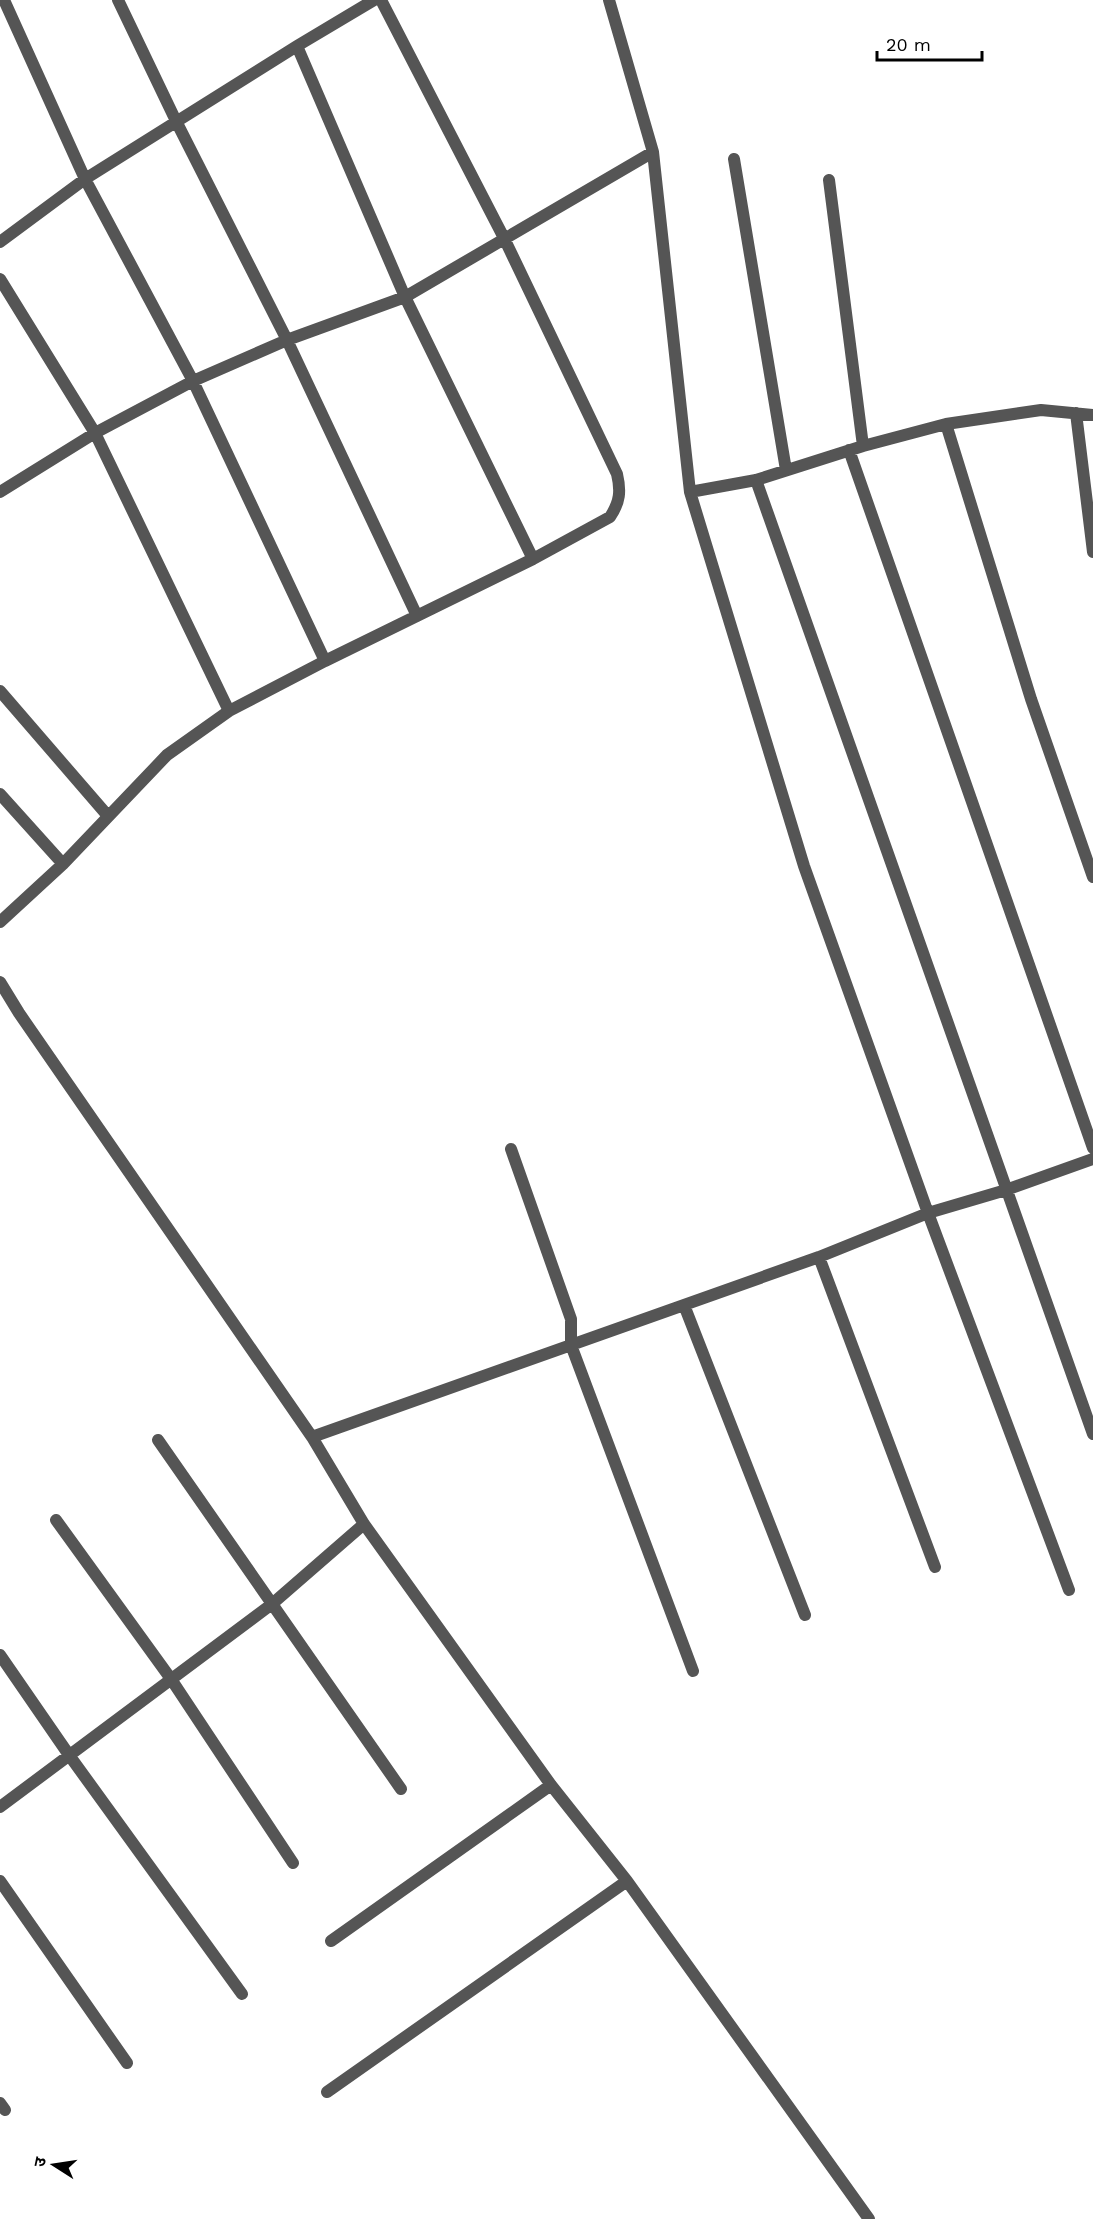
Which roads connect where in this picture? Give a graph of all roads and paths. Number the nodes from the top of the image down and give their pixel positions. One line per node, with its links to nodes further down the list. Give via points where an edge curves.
1 (4, 0): 11 (street)
2 (118, 0): 8 (street)
3 (374, 0): 6 (street)
4 (381, 0): 13 (street)
5 (609, 0): 9 (street)
6 (354, 5): 7 (street)
7 (297, 46): 8 (street); 16 (street)
8 (176, 121): 11 (street); 17 (street)
9 (653, 152): 13 (street); 28 (street)
10 (734, 159): 25 (street)
11 (85, 179): 14 (street); 18 (street)
12 (829, 180): 23 (street)
13 (504, 238): 16 (street); 30 (street, via 621,488 618,505 610,516)
14 (0, 242)
15 (0, 279): 22 (street)
16 (405, 297): 17 (street); 30 (street)
17 (287, 340): 18 (street); 31 (street)
18 (193, 381): 22 (street); 32 (street)
19 (1076, 413): 20 (street); 21 (street, via 1041,410); 29 (street)
20 (1093, 415)
21 (946, 424): 23 (street); 38 (street, via 1031,699)
22 (95, 433): 27 (street); 34 (street)
23 (863, 446): 24 (street)
24 (849, 450): 25 (street); 41 (street)
25 (786, 470): 26 (street)
26 (756, 480): 28 (street); 44 (street)
27 (0, 492)
28 (690, 492): 45 (street, via 804,866)
29 (1093, 552)
30 (533, 559): 31 (street)
31 (417, 616): 32 (street)
32 (325, 661): 34 (street)
33 (0, 691): 36 (street)
34 (229, 711): 36 (street, via 167,755)
35 (0, 794): 37 (street)
36 (108, 816): 37 (street)
37 (63, 864): 39 (street)
38 (1093, 877)
39 (0, 922)
40 (0, 982): 50 (street)
41 (1093, 1148)
42 (511, 1149): 48 (street, via 571,1319)
43 (1093, 1159): 44 (street)
44 (1006, 1190): 45 (street); 49 (street)
45 (928, 1213): 46 (street); 55 (street)
46 (819, 1257): 47 (street); 54 (street)
47 (684, 1305): 48 (street); 57 (street)
48 (571, 1345): 50 (street); 59 (street)
49 (1093, 1434)
50 (312, 1437): 53 (street)
51 (158, 1440): 56 (street)
52 (56, 1520): 60 (street)
53 (364, 1524): 56 (street); 62 (street)
54 (935, 1567)
55 (1069, 1590)
56 (272, 1604): 60 (street); 63 (street)
57 (805, 1615)
58 (0, 1655): 61 (street)
59 (693, 1671)
60 (171, 1679): 61 (street); 65 (street)
61 (69, 1755): 64 (street); 69 (street)
62 (551, 1785): 67 (street); 68 (street)
63 (401, 1789)
64 (0, 1807)
65 (293, 1863)
66 (0, 1881): 70 (street)
67 (627, 1881): 71 (street); 72 (street)
68 (331, 1941)
69 (242, 1994)
70 (127, 2063)
71 (327, 2092)
72 (869, 2219)

